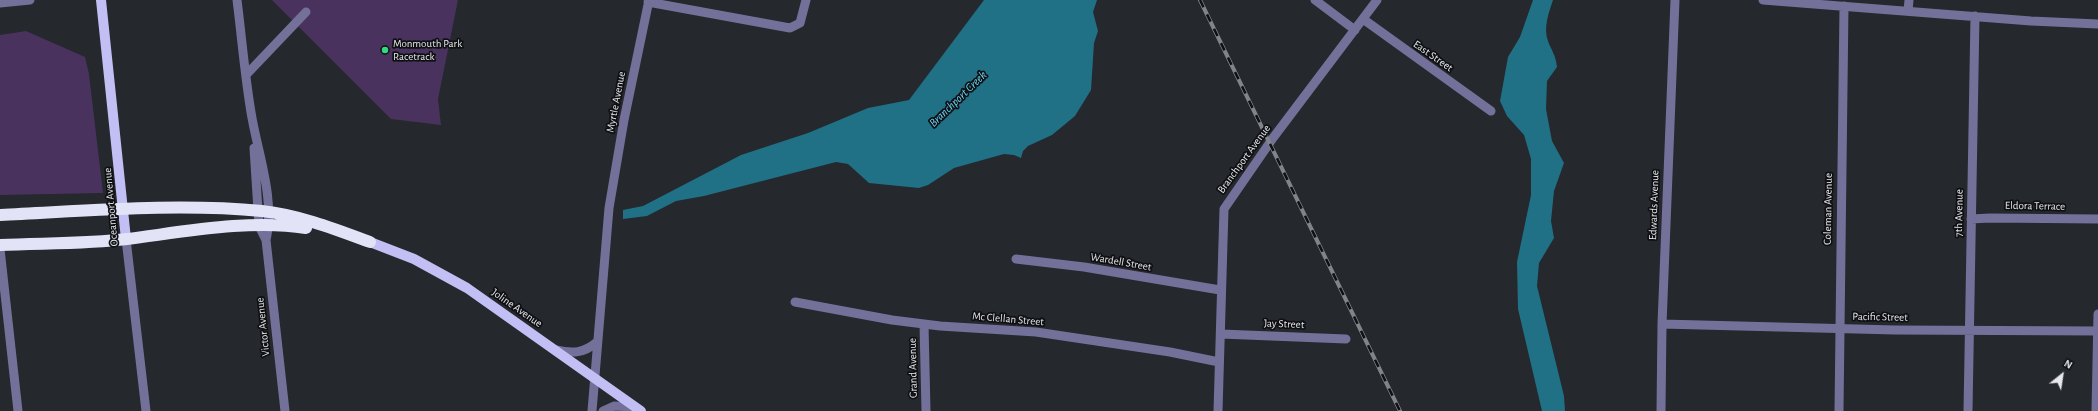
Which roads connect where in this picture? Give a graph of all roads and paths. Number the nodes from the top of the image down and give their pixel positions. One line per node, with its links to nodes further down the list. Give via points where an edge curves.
1 (30, 0): 11 (street)
2 (101, 0): 21 (main road, Oceanport Avenue)
3 (237, 0): 19 (street, Victor Avenue)
4 (806, 0): 10 (street, via 800,23 790,28)
5 (1315, 0): 18 (street)
6 (1377, 0): 16 (street, Branchport Avenue)
7 (1675, 0): 36 (street, Edwards Avenue)
8 (1763, 0): 12 (street)
9 (1909, 0): 13 (street)
10 (649, 1): 42 (street, Myrtle Avenue, via 624,120 608,215)
11 (0, 3)
12 (1844, 6): 13 (street); 37 (street, Coleman Avenue)
13 (1908, 11): 15 (street)
14 (306, 12): 19 (street)
15 (1975, 16): 17 (street); 25 (street, 7th Avenue)
16 (1363, 20): 18 (street, Branchport Avenue); 20 (street, East Street)
17 (2098, 24)
18 (1355, 30): 32 (street, Branchport Avenue, via 1273,138 1224,209)
19 (246, 75): 22 (street, Victor Avenue, via 267,190)
20 (1491, 111)
21 (124, 209): 22 (highway, via 204,208); 23 (highway); 27 (main road, Oceanport Avenue)
22 (263, 212): 26 (street, Victor Avenue); 28 (highway, via 325,226)
23 (0, 215)
24 (2098, 219): 25 (street, Eldora Terrace)
25 (1971, 220): 38 (street, 7th Avenue)
26 (264, 226): 27 (highway, via 180,231); 28 (highway, via 295,226 322,230); 49 (street, Victor Avenue)
27 (126, 239): 29 (highway); 48 (street, Oceanport Avenue)
28 (370, 242): 43 (main road, Joline Avenue, via 443,273)
29 (0, 244)
30 (0, 249): 47 (street)
31 (1016, 259): 32 (street, Wardell Street, via 1084,267)
32 (1220, 290): 40 (street, Branchport Avenue)
33 (795, 302): 35 (street, Mc Clellan Street)
34 (2098, 314): 39 (street)
35 (924, 324): 44 (street, Mc Clellan Street, via 1036,332); 52 (street, Grand Avenue)
36 (1662, 324): 37 (street, Pacific Street); 54 (street, Edwards Avenue)
37 (1839, 328): 38 (street, Pacific Street); 55 (street, Coleman Avenue)
38 (1969, 329): 39 (street, Pacific Street); 56 (street, 7th Avenue)
39 (2098, 331): 57 (street)
40 (1221, 334): 41 (street, Jay Street); 44 (street, Branchport Avenue)
41 (1346, 339)
42 (597, 342): 43 (street, via 580,352); 45 (street, Myrtle Avenue)
43 (555, 349): 45 (main road, Joline Avenue)
44 (1220, 362): 53 (street, Branchport Avenue)
45 (596, 379): 46 (main road, Joline Avenue); 50 (street, Myrtle Avenue)
46 (638, 409): 51 (street, via 614,406)
47 (18, 411)
48 (146, 411)
49 (285, 411)
50 (592, 411)
51 (603, 411)
52 (926, 411)
53 (1218, 411)
54 (1661, 411)
55 (1839, 411)
56 (1968, 411)
57 (2096, 411)

